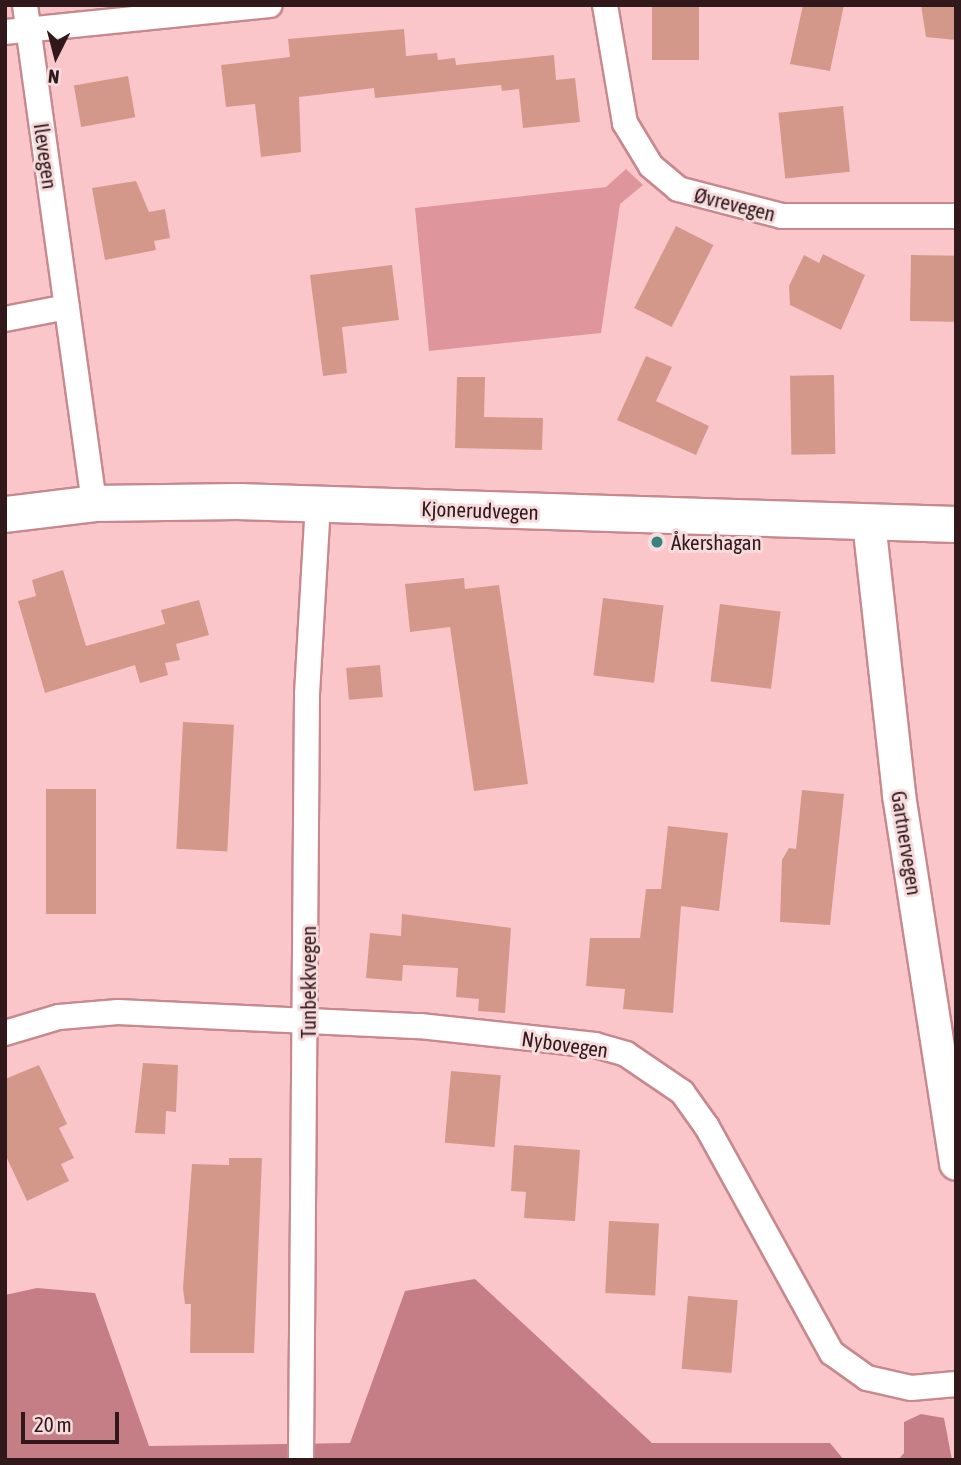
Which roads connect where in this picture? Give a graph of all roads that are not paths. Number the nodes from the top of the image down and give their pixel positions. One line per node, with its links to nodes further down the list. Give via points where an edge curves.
1 (270, 5): 3 (street)
2 (605, 5): 5 (street, Øvrevegen, via 625,124 651,166 678,189 706,201 782,216)
3 (230, 8): 4 (street)
4 (20, 22): 6 (street, Ilevegen)
5 (956, 216)
6 (67, 307): 7 (street); 8 (street, Ilevegen)
7 (5, 319)
8 (94, 503): 9 (main road, Kjonerudvegen); 10 (main road, Kjonerudvegen)
9 (318, 504): 11 (main road, Kjonerudvegen); 13 (street, Tunbekkvegen, via 307,694)
10 (5, 514)
11 (869, 522): 12 (main road, Kjonerudvegen); 15 (street, Gartnervegen, via 899,795)
12 (956, 524)
13 (309, 1018): 14 (street, Nybovegen, via 88,1012); 16 (street, Nybovegen, via 595,1045 636,1060 682,1092 707,1127 832,1353 867,1378 911,1388); 17 (street, Tunbekkvegen)
14 (5, 1033)
15 (956, 1164)
16 (956, 1384)
17 (301, 1460)

